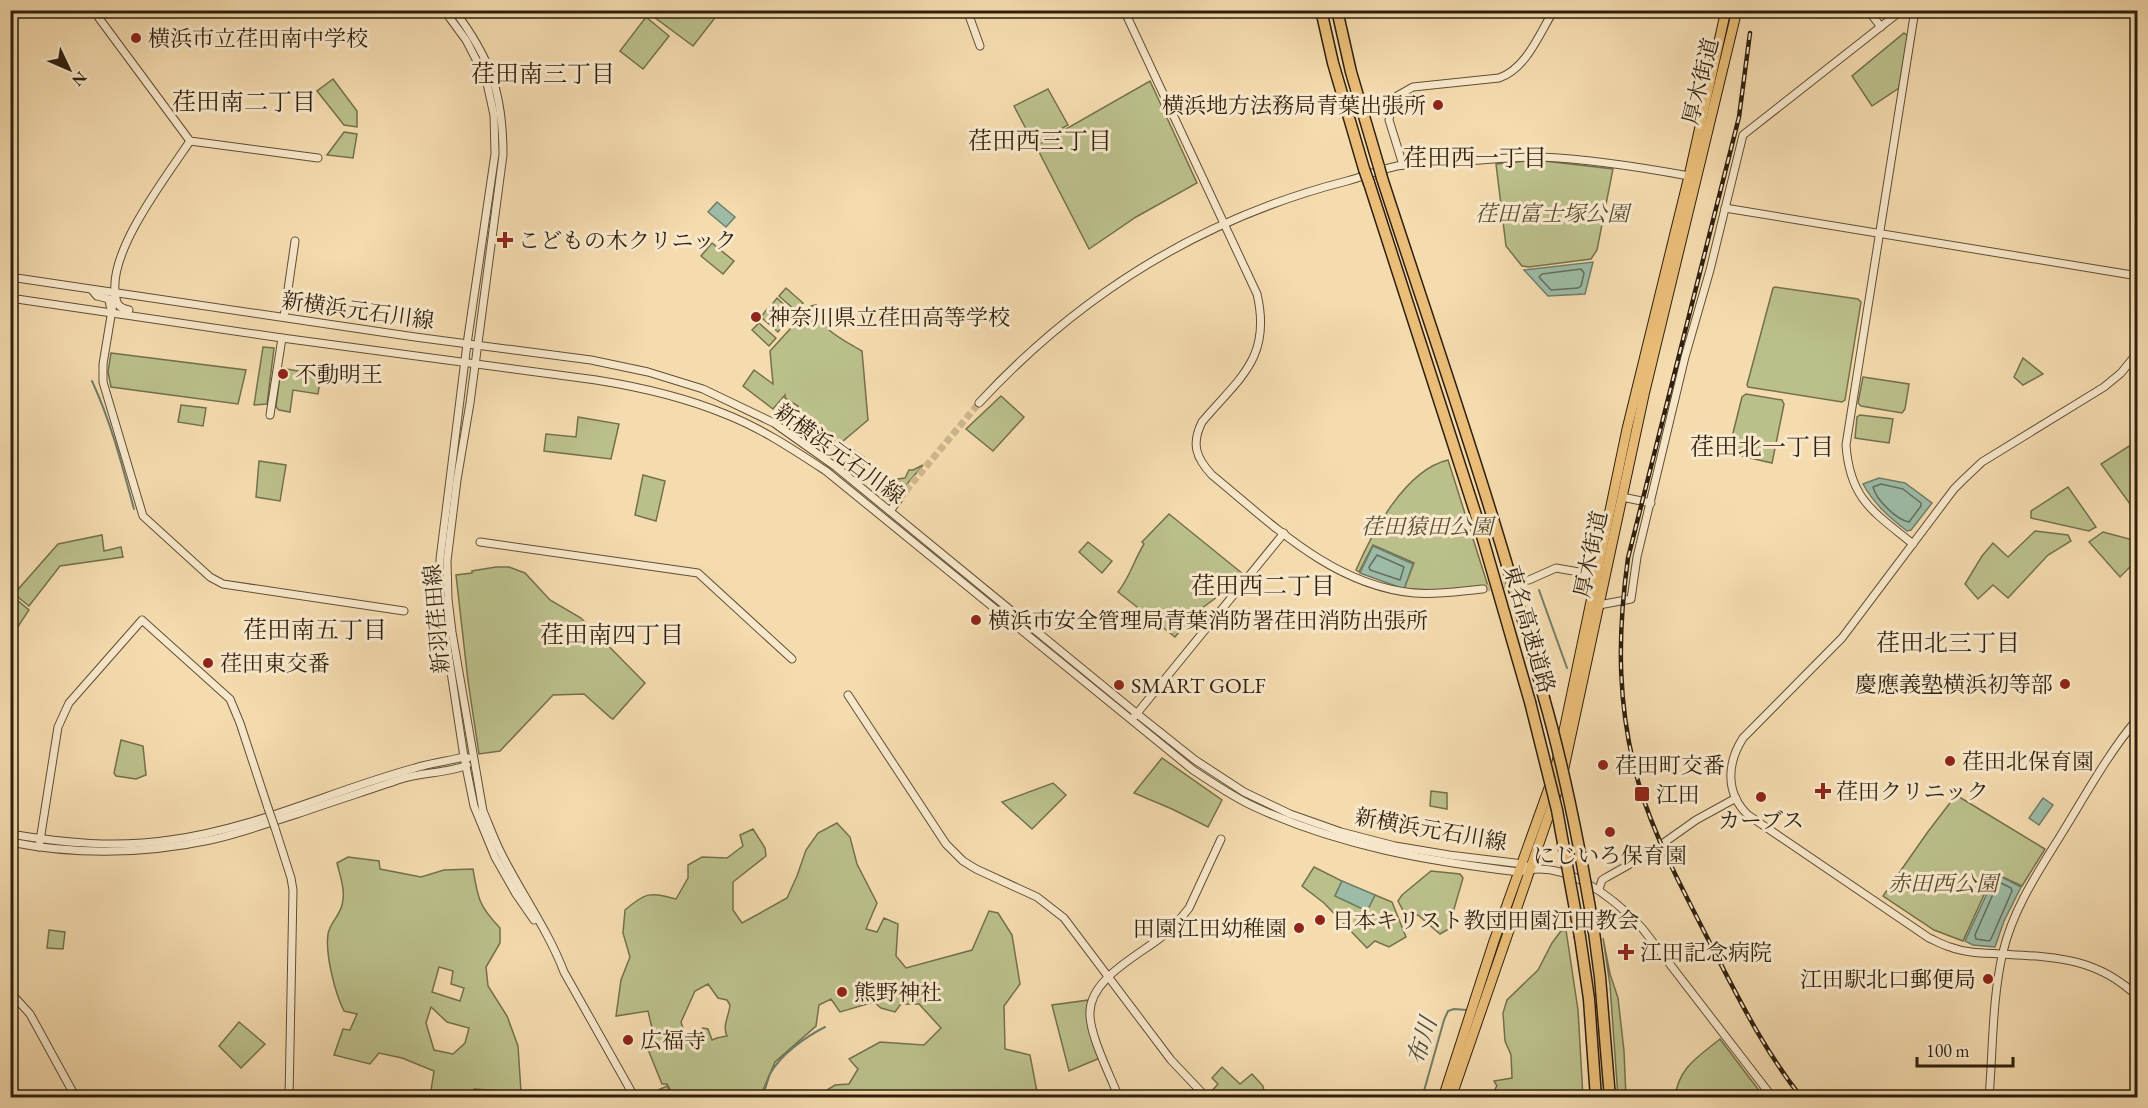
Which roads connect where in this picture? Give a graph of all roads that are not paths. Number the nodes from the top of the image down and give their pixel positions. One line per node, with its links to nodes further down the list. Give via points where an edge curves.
1 (93, 10): 16 (street)
2 (444, 10): 33 (street, 新羽荏田線, via 466,40 486,79 495,130 495,154)
3 (454, 10): 34 (street, 新羽荏田線, via 472,34 490,71 503,131)
4 (967, 10): 15 (street)
5 (1124, 10): 21 (street)
6 (1321, 10): 79 (highway, 東名高速道路, bridge, via 1368,183 1476,514 1530,702 1557,810 1580,937)
7 (1336, 10): 80 (highway, 東名高速道路, bridge, via 1382,178 1494,521 1557,741 1594,932)
8 (1554, 10): 18 (street, via 1511,74 1413,87 1397,96 1389,120)
9 (1726, 10): 19 (highway, 厚木街道)
10 (1737, 10): 40 (highway, 厚木街道)
11 (1868, 10): 14 (street)
12 (1902, 10): 14 (street)
13 (1915, 10): 22 (street)
14 (1881, 27): 20 (street, via 1743,135)
15 (980, 46)
16 (190, 141): 17 (street); 27 (street, via 123,249)
17 (318, 158)
18 (1403, 165): 19 (street, via 1538,157); 21 (street, via 1282,200)
19 (1689, 176): 47 (highway, 厚木街道)
20 (1725, 208): 22 (street); 42 (street)
21 (1224, 223): 38 (street, via 1169,251 1086,304 1037,344); 44 (street, via 1257,294 1262,331 1248,369 1198,430 1198,456 1212,475)
22 (1880, 234): 24 (street); 46 (street, via 1847,435 1847,459 1854,484 1869,508)
23 (295, 241): 31 (street)
24 (2138, 276)
25 (10, 277): 26 (street, 新横浜元石川線)
26 (92, 290): 27 (street, 新横浜元石川線); 29 (street, via 109,299)
27 (115, 292): 29 (street); 30 (street, via 118,306); 31 (street, 新横浜元石川線)
28 (10, 298): 29 (street, 新横浜元石川線)
29 (111, 312): 30 (street, 新横浜元石川線); 51 (street, via 102,364 103,382 143,516 210,577 224,584)
30 (138, 315): 32 (street, 新横浜元石川線)
31 (284, 317): 33 (street, 新横浜元石川線)
32 (282, 338): 36 (street, 新横浜元石川線); 39 (street)
33 (467, 344): 34 (street, 新横浜元石川線); 36 (street, 新羽荏田線)
34 (478, 345): 37 (street, 新羽荏田線); 43 (street, 新横浜元石川線, via 591,360 703,389 774,423)
35 (2138, 352): 46 (street, via 2104,387 1982,462 1954,489)
36 (465, 362): 37 (street, 新横浜元石川線); 56 (street, 新羽荏田線, via 440,559 445,633)
37 (476, 363): 54 (street, 新横浜元石川線, via 633,386 727,414 770,436 826,471 1002,616); 57 (street, 新羽荏田線, via 447,561 452,632)
38 (979, 403)
39 (270, 415)
40 (1622, 497): 42 (street); 50 (highway, 厚木街道)
41 (899, 499): 43 (street)
42 (1651, 503): 50 (street, via 1631,599)
43 (890, 511): 54 (street, 新横浜元石川線)
44 (1284, 533): 49 (street, via 1331,567 1380,587 1421,594); 54 (street)
45 (480, 542): 52 (street, via 698,573)
46 (1912, 544): 59 (street, via 1842,638 1743,738 1731,765)
47 (1596, 575): 48 (street, via 1557,568); 64 (highway, 厚木街道, via 1554,774)
48 (1529, 580)
49 (1483, 589)
50 (1599, 605): 64 (highway, 厚木街道, via 1562,777)
51 (404, 611)
52 (792, 659)
53 (848, 695): 68 (street, via 949,847 976,869 1051,906)
54 (1134, 716): 64 (street, 新横浜元石川線, via 1193,770 1233,795 1290,822 1392,853 1448,863)
55 (2138, 718): 67 (street, via 2115,746 2022,900)
56 (464, 757): 57 (street); 58 (street, 新羽荏田線); 63 (street, via 415,768 247,823 194,836 119,844)
57 (474, 760): 58 (street); 66 (street, 新羽荏田線, via 486,817)
58 (466, 767): 63 (street, via 406,777 212,840 126,851 70,850); 66 (street, 新羽荏田線, via 484,834 516,894)
59 (1736, 798): 65 (street, via 1602,880); 67 (street, via 1761,825 1929,938 1950,947)
60 (10, 834): 63 (street)
61 (1221, 838): 68 (street, via 1189,908 1164,935)
62 (10, 842): 63 (street)
63 (40, 843): 73 (street, bridge, via 63,715 73,698 142,620 230,699 291,878)
64 (1524, 868): 65 (street, 新横浜元石川線, via 1562,874); 71 (highway, 厚木街道)
65 (1599, 889): 81 (street, via 1641,928)
66 (543, 931): 74 (street)
67 (2002, 954): 70 (street, via 2091,966 2116,978); 82 (street)
68 (1109, 976): 75 (street, via 1095,991 1090,1018); 76 (street, via 1171,1060)
69 (10, 992): 72 (street, via 30,1014)
70 (2138, 997)
71 (1476, 1010): 77 (highway, 厚木街道); 78 (highway, 厚木街道)
72 (76, 1098)
73 (289, 1098)
74 (635, 1098)
75 (1119, 1098)
76 (1207, 1098)
77 (1443, 1098)
78 (1451, 1098)
79 (1596, 1098)
80 (1610, 1098)
81 (1773, 1098)
82 (1989, 1098)

